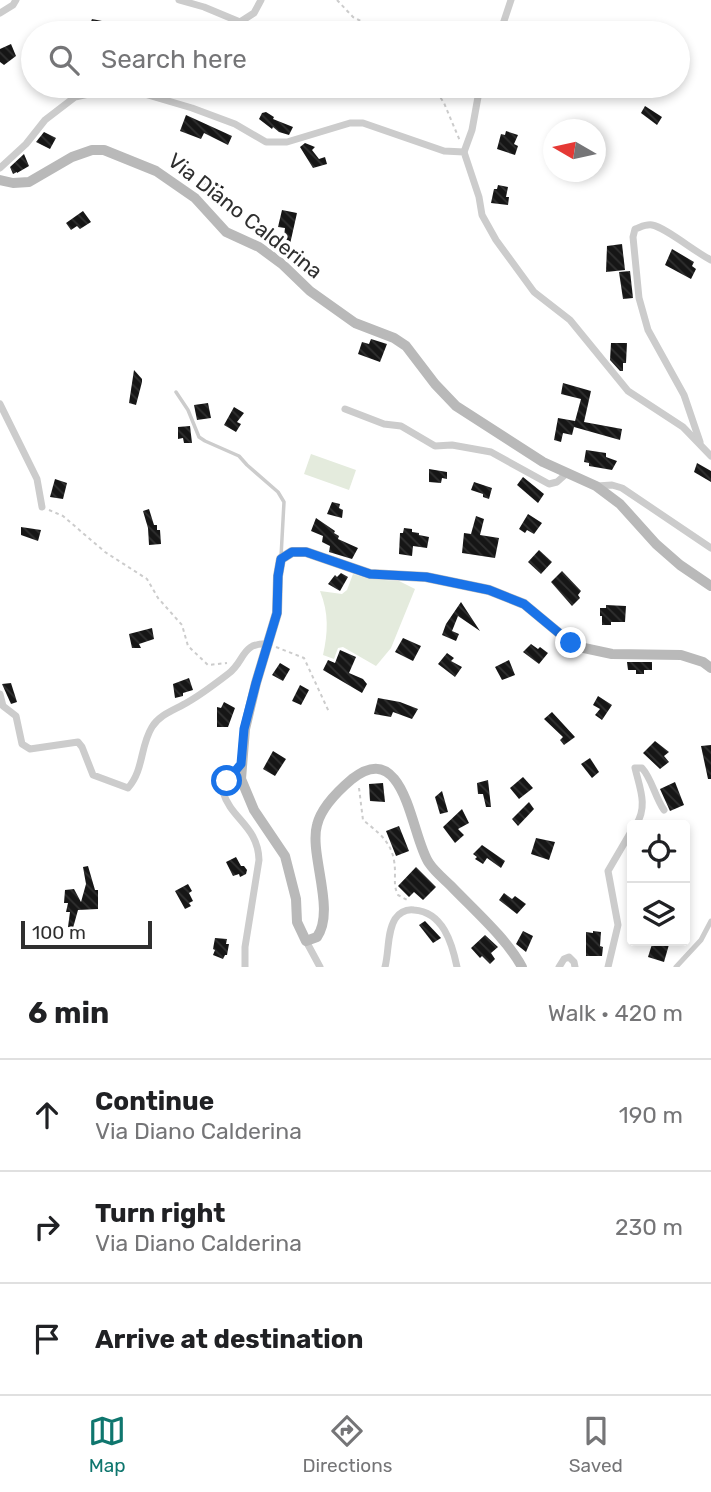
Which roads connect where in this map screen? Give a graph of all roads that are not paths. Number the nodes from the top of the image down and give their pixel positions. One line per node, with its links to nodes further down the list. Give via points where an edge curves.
1 (16, 0): 5 (street)
2 (179, 0): 6 (street)
3 (261, 0): 7 (street, via 254,13)
4 (511, 0): 8 (street)
5 (0, 13)
6 (238, 21)
7 (242, 21)
8 (504, 21)
9 (74, 98): 13 (street, via 45,120)
10 (158, 98): 12 (street, via 235,124 266,142 287,142 350,122 444,151)
11 (478, 98): 12 (street)
12 (464, 152): 19 (street, via 482,215 534,292 570,320 628,391 683,427)
13 (0, 168)
14 (0, 180): 21 (main road, Via Diano Calderina, via 29,182 92,150 104,150 156,171 195,198 226,232 259,247 355,323 406,346 456,406)
15 (711, 260): 19 (street, via 653,225 635,229 639,298 648,330 684,395)
16 (176, 392): 25 (lane, via 200,437 239,456 278,492 284,502)
17 (0, 404): 23 (street, via 37,479)
18 (345, 409): 21 (street, via 411,430 435,446 491,452 549,484)
19 (702, 446): 20 (street)
20 (711, 456)
21 (566, 474): 22 (main road, Via Diano Calderina)
22 (597, 486): 24 (street, via 622,488); 26 (main road, Via Diano Calderina, via 656,544)
23 (42, 507)
24 (711, 548)
25 (281, 559): 27 (main road, via 277,613); 28 (main road, via 292,552 306,552 370,574 426,577 489,590 524,604 571,643 584,648 612,654 681,655)
26 (711, 586)
27 (269, 644): 29 (street, via 257,643 245,650 231,672 153,726 128,788 93,775 78,742 30,749 22,744 16,716 3,706); 30 (main road, via 244,729)
28 (711, 667)
29 (0, 694)
30 (241, 764): 35 (main road, via 241,779 254,810 285,856); 36 (street, via 223,792 259,848)
31 (664, 810): 32 (street, via 647,774 635,768 643,810)
32 (638, 820)
33 (627, 839): 43 (street, via 608,871 618,925)
34 (711, 920): 44 (street, via 701,940)
35 (306, 941): 37 (street); 40 (main road, via 317,937 322,922 316,826 344,786 374,769 388,772 398,783 429,863)
36 (245, 967)
37 (320, 967)
38 (385, 967): 39 (street, via 394,922 401,913 414,910 441,925)
39 (457, 967)
40 (522, 967)
41 (559, 967): 42 (street, via 569,957)
42 (575, 967)
43 (608, 967)
44 (676, 967)

